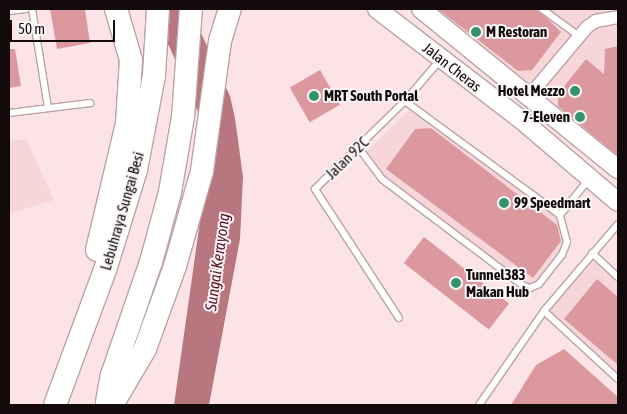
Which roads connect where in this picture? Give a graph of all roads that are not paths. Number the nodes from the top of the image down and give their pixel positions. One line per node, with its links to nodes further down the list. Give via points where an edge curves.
1 (26, 9): 9 (lane)
2 (32, 9): 17 (lane)
3 (116, 9): 29 (highway, via 131,60 127,123)
4 (158, 9): 29 (highway, Lebuhraya Sungai Besi, via 154,76 136,170 106,266)
5 (191, 9): 33 (highway, via 183,117 170,192 151,262 112,375)
6 (377, 9): 13 (main road, Jalan Cheras)
7 (421, 9): 14 (main road, Jalan Cheras)
8 (542, 9): 12 (lane)
9 (9, 12)
10 (228, 12): 34 (highway, via 202,171 176,266 145,349)
11 (618, 16): 12 (street, via 596,21)
12 (579, 36): 14 (street)
13 (441, 58): 15 (lane, Jalan 92C); 21 (main road, Jalan Cheras)
14 (530, 95): 20 (main road, Jalan Cheras)
15 (406, 101): 19 (lane, Jalan 92C); 23 (lane)
16 (90, 103): 17 (lane)
17 (48, 108): 18 (lane)
18 (9, 113)
19 (358, 147): 23 (lane, via 382,179 530,288 539,284 562,255 567,242); 28 (lane, Jalan 92C, via 316,189)
20 (618, 170)
21 (590, 178): 22 (main road, Jalan Cheras); 23 (lane)
22 (618, 201)
23 (560, 215)
24 (618, 224): 25 (lane)
25 (592, 253): 26 (lane); 27 (lane)
26 (618, 277)
27 (544, 311): 30 (lane); 35 (lane)
28 (400, 318)
29 (74, 351): 31 (highway, Lebuhraya Sungai Besi)
30 (618, 379)
31 (58, 395): 32 (lane)
32 (45, 405)
33 (106, 405)
34 (112, 405)
35 (479, 405)

